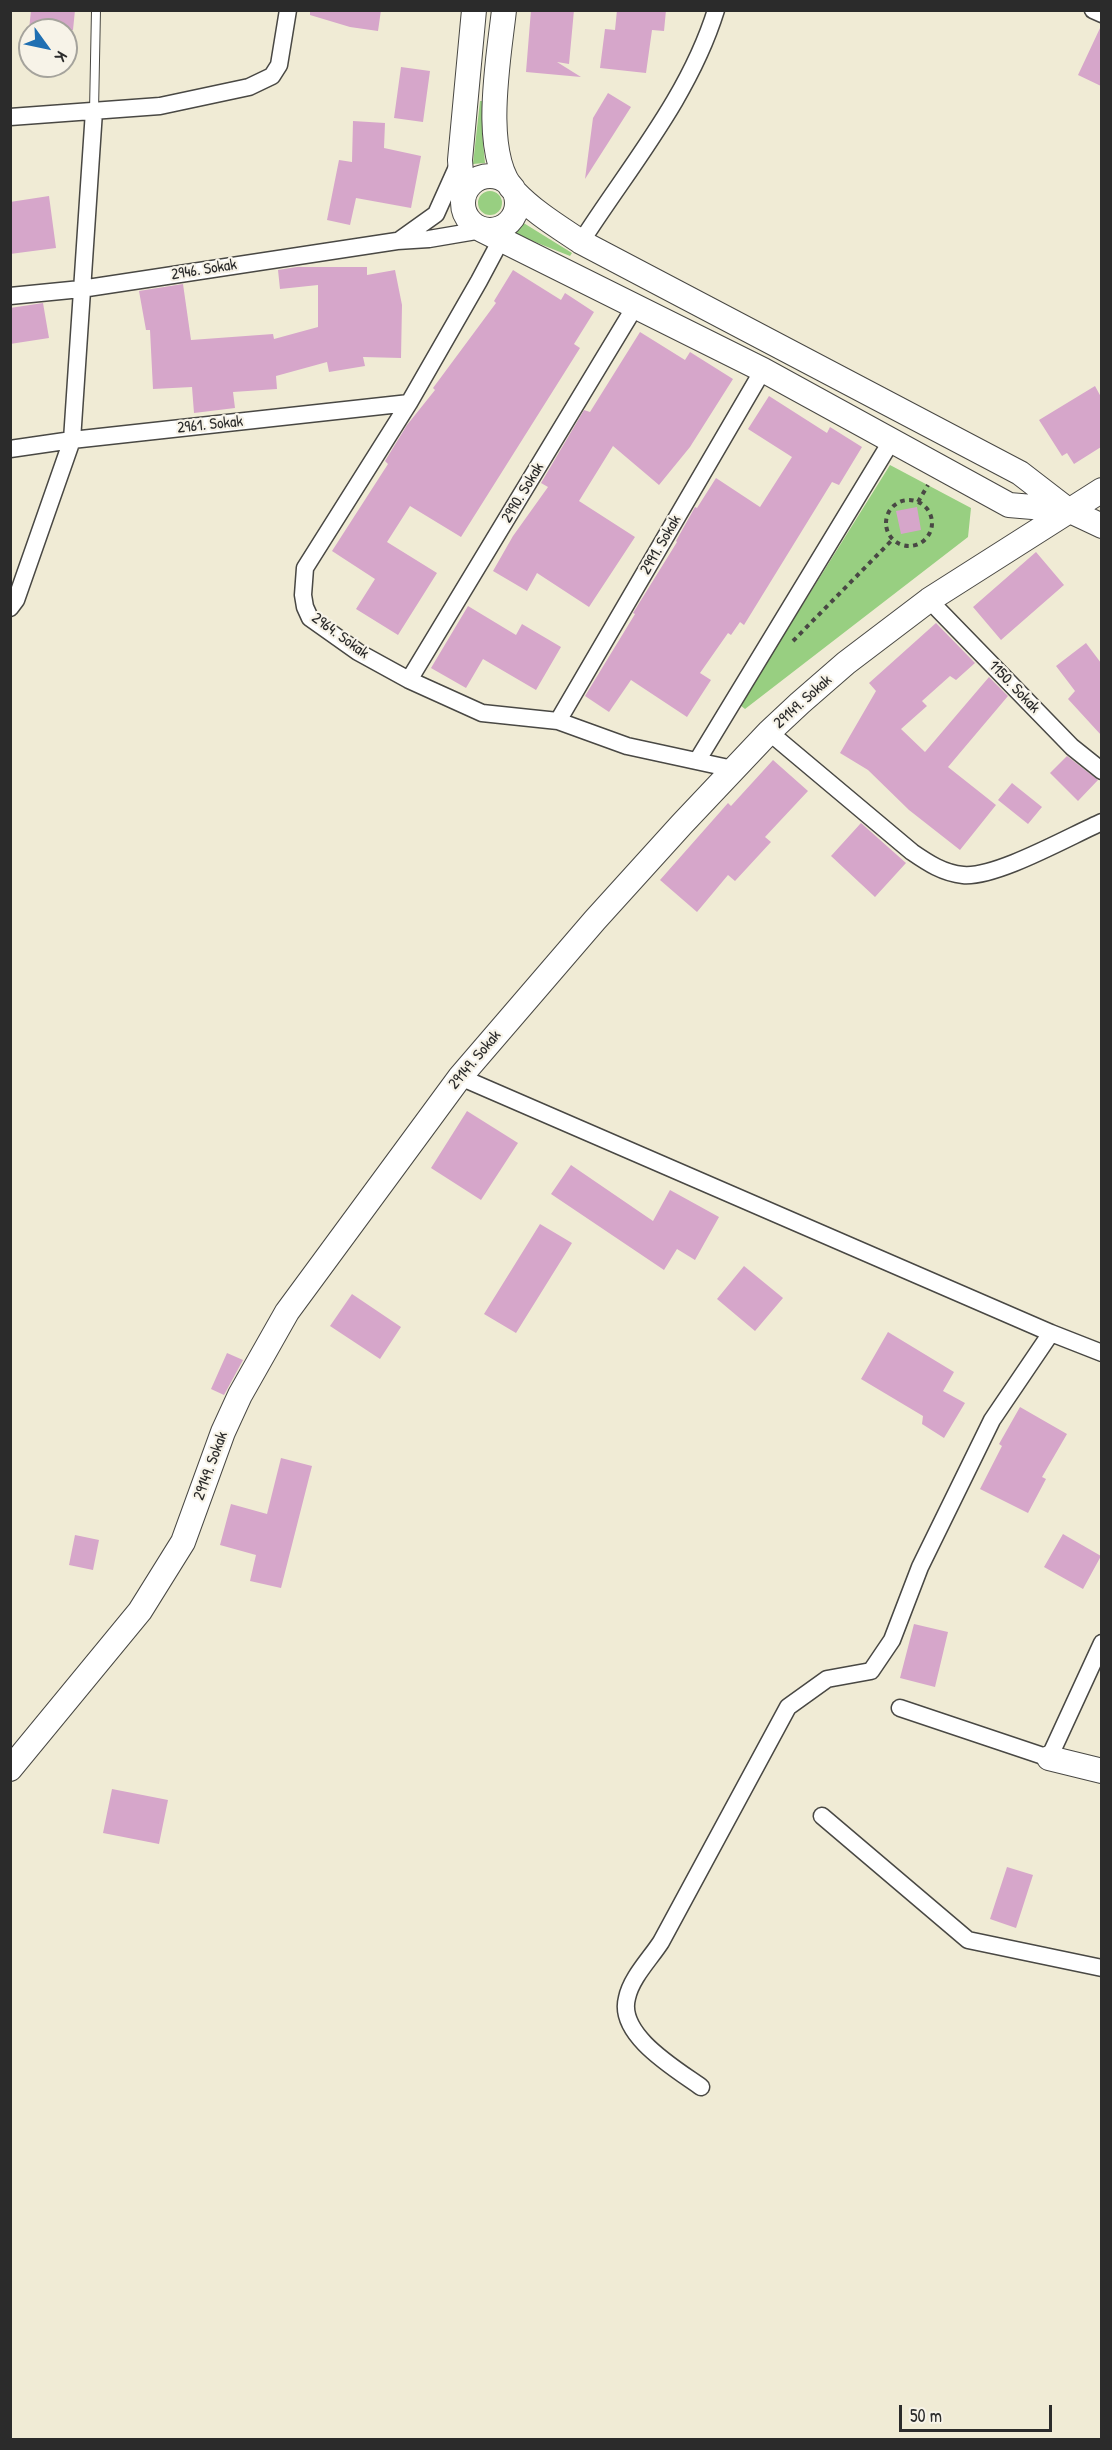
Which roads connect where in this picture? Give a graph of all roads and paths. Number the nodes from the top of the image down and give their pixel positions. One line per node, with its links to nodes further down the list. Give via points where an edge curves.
1 (96, 10): 8 (lane)
2 (288, 10): 8 (street, via 279,65 262,82 160,106)
3 (474, 10): 10 (main road)
4 (504, 10): 11 (main road, via 495,125 498,160)
5 (716, 10): 16 (street, via 702,49 671,109)
6 (1093, 10): 7 (street)
7 (1101, 14)
8 (94, 111): 9 (street); 17 (street)
9 (10, 117)
10 (460, 160): 12 (main road); 13 (street)
11 (513, 190): 12 (main road, via 499,178 484,177 471,184); 14 (main road, via 517,204); 16 (main road)
12 (463, 201): 13 (street); 14 (main road, via 467,219)
13 (436, 214): 15 (street)
14 (498, 229): 15 (street, 2946. Sokak); 19 (main road); 21 (street, 2964. Sokak, via 479,281)
15 (397, 241): 17 (street, 2946. Sokak)
16 (581, 242): 26 (main road, via 1020,473)
17 (81, 289): 18 (street, 2946. Sokak); 22 (street)
18 (10, 296)
19 (636, 305): 20 (main road); 32 (street, 2990. Sokak)
20 (763, 370): 23 (main road); 33 (street, 2991. Sokak)
21 (409, 403): 22 (street, 2961. Sokak); 32 (street, 2964. Sokak, via 305,568 302,582 304,607 310,618 358,652)
22 (72, 440): 24 (street, 2961. Sokak); 30 (street)
23 (892, 440): 26 (main road, via 1009,505); 35 (street)
24 (10, 449)
25 (1101, 490): 26 (main road, 29149. Sokak)
26 (1068, 510): 27 (main road); 29 (main road, 29149. Sokak)
27 (1101, 526)
28 (893, 539): 28 (path, via 886,523 891,509 903,501 924,506 932,519 924,540 910,546); 31 (path)
29 (929, 600): 34 (main road, 29149. Sokak, via 846,663); 37 (street, 1150. Sokak, via 1072,747)
30 (10, 608)
31 (785, 649)
32 (409, 680): 33 (street, 2964. Sokak, via 482,713)
33 (558, 721): 35 (street, 2964. Sokak, via 627,746)
34 (769, 732): 36 (main road, 29149. Sokak); 38 (street, via 935,868 962,875 988,874)
35 (697, 761): 36 (street, 2964. Sokak)
36 (734, 770): 39 (main road, 29149. Sokak, via 595,920)
37 (1101, 771)
38 (1101, 822)
39 (460, 1077): 40 (street); 45 (main road, 29149. Sokak, via 287,1312 223,1432 183,1542 140,1611)
40 (1051, 1333): 41 (street); 49 (street, via 992,1420 920,1567 892,1640 871,1671 827,1679 788,1707 626,1999 629,2022 649,2050)
41 (1101, 1353)
42 (1101, 1643): 44 (street)
43 (900, 1708): 44 (street)
44 (1049, 1758): 46 (main road)
45 (10, 1769)
46 (1101, 1771)
47 (822, 1816): 48 (street, via 968,1940)
48 (1101, 1968)
49 (701, 2087)

